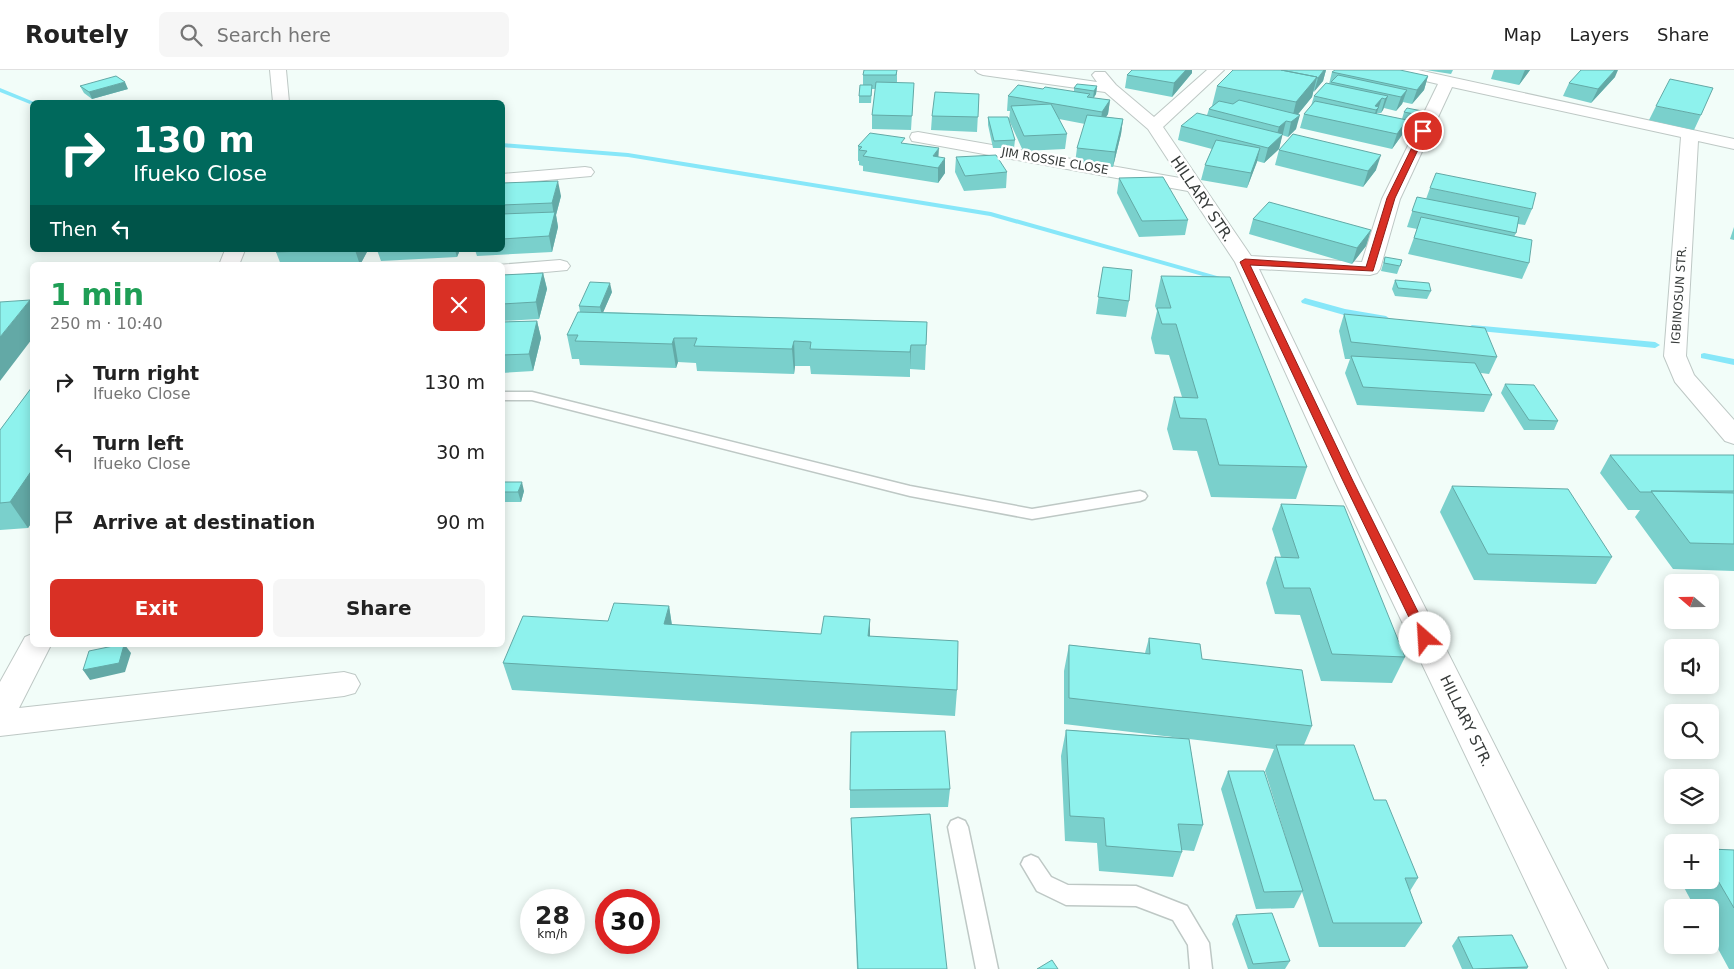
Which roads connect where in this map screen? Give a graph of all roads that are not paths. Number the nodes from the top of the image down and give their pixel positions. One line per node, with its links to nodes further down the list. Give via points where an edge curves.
1 (278, 70): 8 (street)
2 (983, 70): 7 (street)
3 (1096, 70): 7 (street, HILLARY STR.)
4 (1216, 70): 9 (street)
5 (1401, 70): 6 (street)
6 (1447, 81): 10 (street); 16 (street, via 1391,198 1370,270)
7 (1110, 88): 9 (street, HILLARY STR.)
8 (281, 100)
9 (1154, 126): 15 (street, HILLARY STR.)
10 (1690, 134): 12 (street); 20 (street, IGBINOSUN STR., via 1675,356 1683,377)
11 (918, 137): 15 (street, JIM ROSSIE CLOSE)
12 (1734, 144)
13 (585, 172): 14 (street)
14 (505, 179)
15 (1193, 186): 16 (street, HILLARY STR.)
16 (1245, 262): 30 (street, HILLARY STR., via 1348,481)
17 (560, 266): 18 (street)
18 (505, 270)
19 (505, 396): 21 (lane, via 532,396 910,491 1032,514)
20 (1734, 436)
21 (1140, 496)
22 (35, 647): 24 (street)
23 (344, 684): 25 (street)
24 (0, 712)
25 (0, 723)
26 (958, 827): 28 (lane)
27 (1032, 864): 29 (lane, via 1044,884 1066,895 1136,896 1180,913 1198,943)
28 (987, 969)
29 (1201, 969)
30 (1588, 969)

